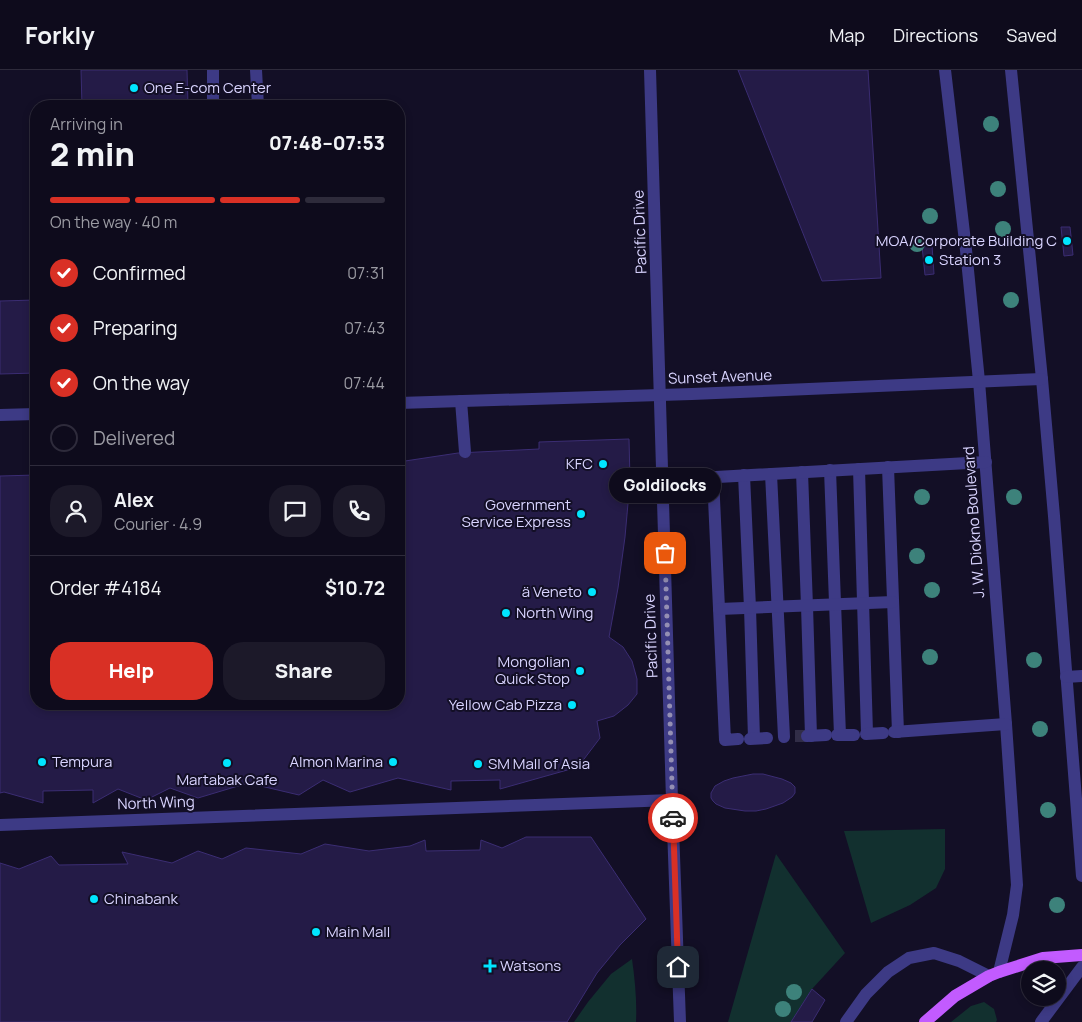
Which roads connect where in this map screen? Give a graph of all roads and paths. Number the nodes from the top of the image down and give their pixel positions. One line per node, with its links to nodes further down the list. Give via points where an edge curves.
1 (213, 70): 6 (street)
2 (256, 70): 7 (street)
3 (650, 70): 10 (street, Pacific Drive)
4 (945, 70): 9 (street, J. W. Diokno Boulevard)
5 (1011, 70): 8 (street)
6 (213, 100)
7 (258, 100)
8 (1042, 379): 9 (street, Sunset Avenue); 33 (street)
9 (979, 381): 10 (street, Sunset Avenue); 16 (street, J. W. Diokno Boulevard)
10 (661, 395): 11 (street, Sunset Avenue); 24 (street, Pacific Drive)
11 (461, 401): 12 (street, Sunset Avenue); 15 (street)
12 (405, 403)
13 (30, 414): 14 (street)
14 (0, 415)
15 (465, 452)
16 (986, 462): 17 (street); 34 (street, J. W. Diokno Boulevard)
17 (888, 467): 18 (street); 25 (street)
18 (859, 469): 19 (street); 26 (street)
19 (830, 470): 20 (street); 27 (street)
20 (802, 472): 21 (street); 28 (street)
21 (771, 474): 22 (street); 29 (street)
22 (744, 475): 23 (street); 30 (street)
23 (713, 477): 24 (street); 31 (street)
24 (663, 480): 39 (street, Pacific Drive)
25 (893, 602): 26 (street); 35 (street)
26 (863, 603): 27 (street); 36 (street)
27 (835, 604): 28 (street); 37 (street)
28 (808, 606): 29 (street); 38 (street)
29 (778, 607): 30 (street); 38 (street)
30 (750, 608): 31 (street); 38 (street)
31 (719, 609): 38 (street, via 725,740)
32 (1082, 676): 33 (street)
33 (1066, 677): 41 (street)
34 (1006, 724): 35 (street); 44 (street, J. W. Diokno Boulevard, via 1017,886)
35 (891, 732): 36 (street)
36 (862, 734): 37 (street)
37 (834, 735): 38 (street)
38 (776, 737)
39 (672, 800): 40 (street, North Wing); 45 (street, Pacific Drive)
40 (0, 825)
41 (1082, 876)
42 (1082, 955): 44 (main road, via 1043,958)
43 (1082, 966): 48 (street)
44 (994, 974): 46 (street, via 934,953 909,958 888,972 866,994); 47 (main road, via 955,996)
45 (680, 1022)
46 (846, 1022)
47 (925, 1022)
48 (1041, 1022)

